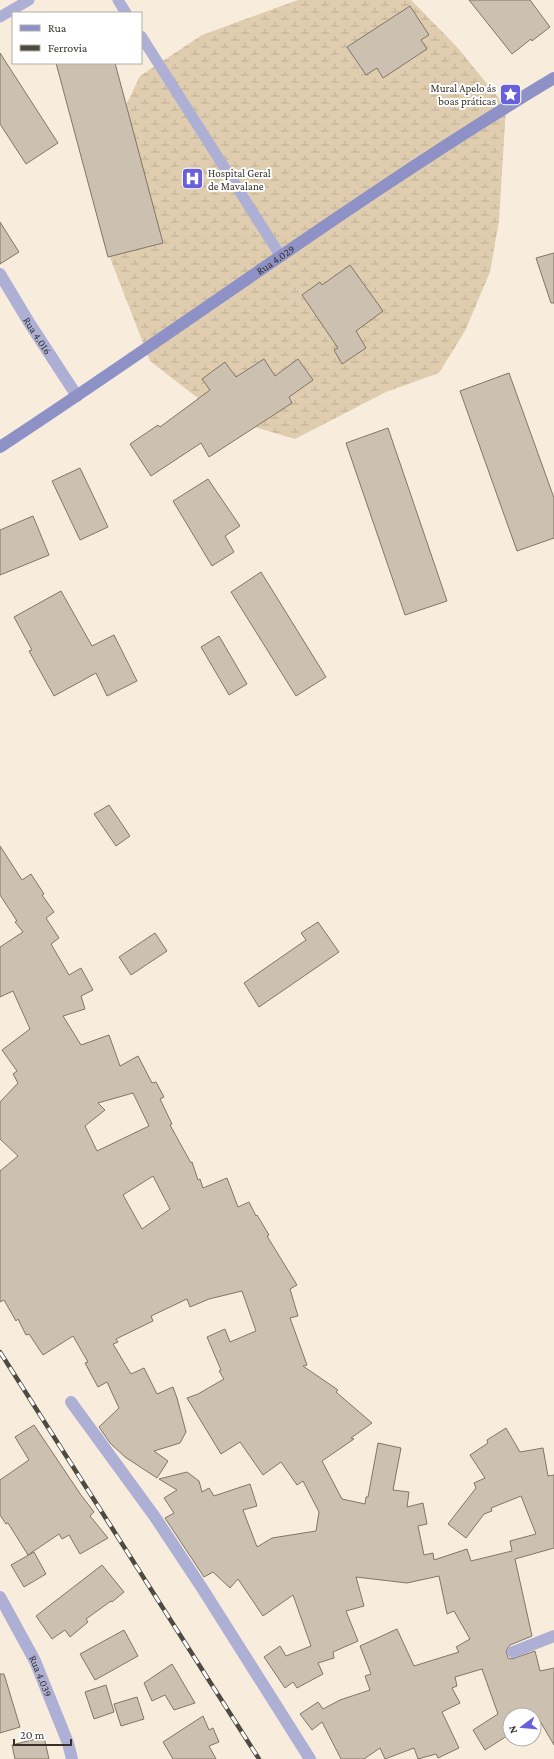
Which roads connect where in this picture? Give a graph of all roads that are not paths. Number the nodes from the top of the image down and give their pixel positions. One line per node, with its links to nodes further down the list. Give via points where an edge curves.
1 (29, 0): 4 (lane)
2 (118, 0): 3 (lane)
3 (125, 12)
4 (0, 17)
5 (142, 38): 7 (lane)
6 (554, 78): 7 (street, Rua 4.029)
7 (280, 255): 9 (street, Rua 4.029)
8 (0, 274): 9 (street, Rua 4.016)
9 (77, 396): 10 (street, Rua 4.029)
10 (0, 447)
11 (71, 1402): 16 (street, via 155,1517)
12 (0, 1597): 15 (street, Rua 4.039, via 35,1660)
13 (554, 1636): 14 (street)
14 (513, 1652)
15 (72, 1759)
16 (310, 1759)

